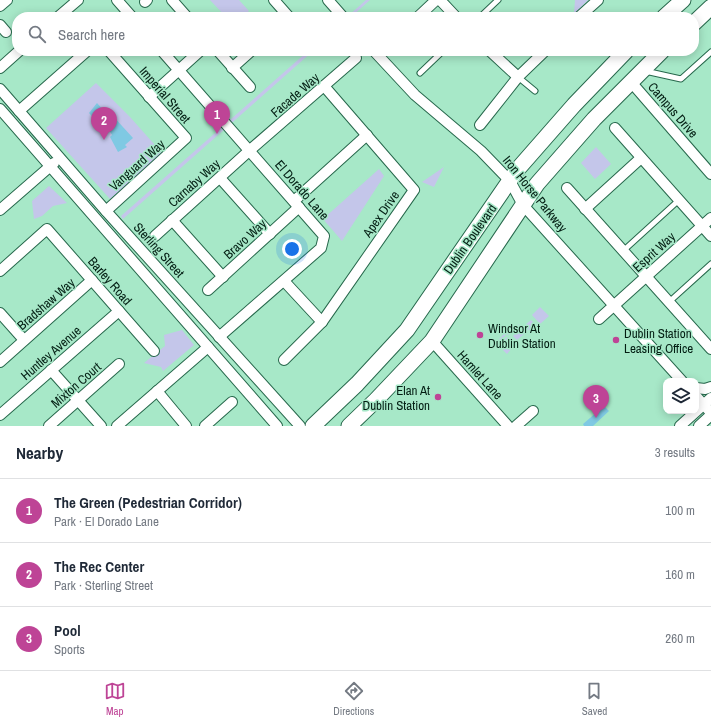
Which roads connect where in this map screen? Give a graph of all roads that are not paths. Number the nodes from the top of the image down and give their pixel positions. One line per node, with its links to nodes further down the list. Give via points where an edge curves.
1 (7, 0): 12 (street)
2 (78, 0): 14 (street)
3 (117, 0): 15 (street)
4 (172, 0): 16 (street)
5 (274, 0): 17 (street)
6 (328, 0): 18 (street)
7 (436, 0): 19 (street)
8 (440, 0): 20 (street)
9 (498, 0): 21 (lane)
10 (598, 0): 22 (street)
11 (682, 0): 23 (main road)
12 (0, 6)
13 (711, 7): 24 (main road)
14 (64, 12)
15 (128, 12)
16 (183, 12)
17 (285, 12)
18 (339, 12)
19 (423, 12)
20 (451, 12)
21 (485, 12)
22 (585, 12)
23 (669, 12)
24 (699, 18)
25 (711, 52): 43 (lane, via 681,79)
26 (14, 56): 40 (street)
27 (81, 56): 53 (street)
28 (113, 56): 51 (street, Imperial Street)
29 (166, 56): 42 (street, El Dorado Lane)
30 (194, 56): 42 (street)
31 (222, 56): 41 (street)
32 (245, 56): 41 (street)
33 (381, 56): 64 (street, Iron Horse Parkway, via 415,95 481,151)
34 (438, 56): 44 (lane)
35 (495, 56): 45 (street)
36 (540, 56): 45 (street)
37 (621, 56): 64 (main road, Dublin Boulevard, via 574,105 520,166)
38 (657, 56): 43 (main road, Dublin Boulevard)
39 (356, 58): 47 (street, Facade Way)
40 (0, 68)
41 (232, 68): 48 (street)
42 (178, 70): 51 (street); 58 (street, El Dorado Lane)
43 (642, 70): 46 (main road, Dublin Boulevard)
44 (420, 73)
45 (518, 77): 50 (lane); 54 (street)
46 (631, 82): 62 (street, Campus Drive); 68 (main road, Dublin Boulevard, via 594,119 537,184)
47 (324, 86): 56 (street, Apex Drive); 58 (street, Facade Way)
48 (250, 88)
49 (0, 89): 53 (street, Sterling Street)
50 (535, 91)
51 (149, 97): 57 (street, Imperial Street)
52 (0, 109): 61 (street, Sterling Street)
53 (19, 111): 59 (street, Sterling Street)
54 (480, 125)
55 (615, 128): 60 (street)
56 (367, 135): 67 (street, Bravo Way); 91 (street, Apex Drive, via 414,190)
57 (186, 138): 71 (street, Vanguard Way)
58 (250, 150): 63 (street, Carnaby Way); 67 (street, El Dorado Lane)
59 (60, 158): 61 (street); 71 (street, Sterling Street)
60 (641, 158): 66 (street); 69 (street)
61 (50, 166): 70 (street); 96 (street, Sterling Street)
62 (711, 174)
63 (220, 178): 73 (street, Carnaby Way); 75 (street)
64 (510, 181): 68 (street, Iron Horse Parkway); 119 (main road, Dublin Boulevard, via 407,330 357,384)
65 (567, 188): 69 (street)
66 (679, 200): 74 (street); 78 (lane)
67 (297, 204): 75 (street, Bravo Way); 84 (street, El Dorado Lane, via 324,236 321,248)
68 (523, 205): 87 (street, Iron Horse Parkway); 94 (main road, Dublin Boulevard)
69 (585, 209): 78 (street)
70 (0, 210)
71 (106, 211): 92 (street, Sterling Street)
72 (711, 218): 74 (street, Esprit Way)
73 (172, 220): 76 (street, Carnaby Way); 82 (street)
74 (702, 226): 77 (street); 81 (street, Esprit Way)
75 (270, 234): 82 (street, Bravo Way)
76 (155, 236)
77 (711, 236)
78 (623, 251): 81 (street)
79 (711, 264): 86 (lane)
80 (0, 271): 83 (street, Barley Road, via 47,229)
81 (646, 276): 86 (street); 87 (street, Esprit Way)
82 (223, 277): 85 (street, Bravo Way)
83 (92, 280): 88 (street, Barley Road); 93 (street, Bradshaw Way)
84 (284, 281): 91 (street); 92 (street, El Dorado Lane)
85 (208, 290)
86 (669, 302): 95 (street)
87 (614, 305): 90 (street, Esprit Way); 102 (street, Iron Horse Parkway)
88 (119, 311): 97 (street, Barley Road); 101 (street, Huntley Avenue)
89 (0, 313): 93 (street)
90 (599, 319)
91 (322, 322): 98 (street, Apex Drive)
92 (219, 337): 118 (street, Sterling Street)
93 (24, 340): 99 (street, Bradshaw Way)
94 (432, 341): 120 (main road, Dublin Boulevard); 121 (street, Hamlet Lane)
95 (709, 344)
96 (208, 347): 105 (street); 117 (street, Sterling Street)
97 (154, 351)
98 (284, 360)
99 (0, 362)
100 (119, 364): 106 (street, Mixton Court)
101 (51, 370): 106 (street); 111 (street, Huntley Avenue)
102 (679, 378)
103 (711, 387): 104 (street)
104 (699, 388)
105 (156, 392): 114 (street); 115 (street)
106 (78, 400): 112 (street, Mixton Court); 113 (street)
107 (232, 402): 116 (street)
108 (707, 402): 110 (street); 123 (street)
109 (533, 411): 122 (street)
110 (711, 414): 124 (street)
111 (0, 415)
112 (49, 426)
113 (101, 426)
114 (117, 426)
115 (186, 426)
116 (205, 426)
117 (277, 426)
118 (300, 426)
119 (313, 426)
120 (349, 426)
121 (508, 426)
122 (516, 426)
123 (680, 426)
124 (699, 426)

